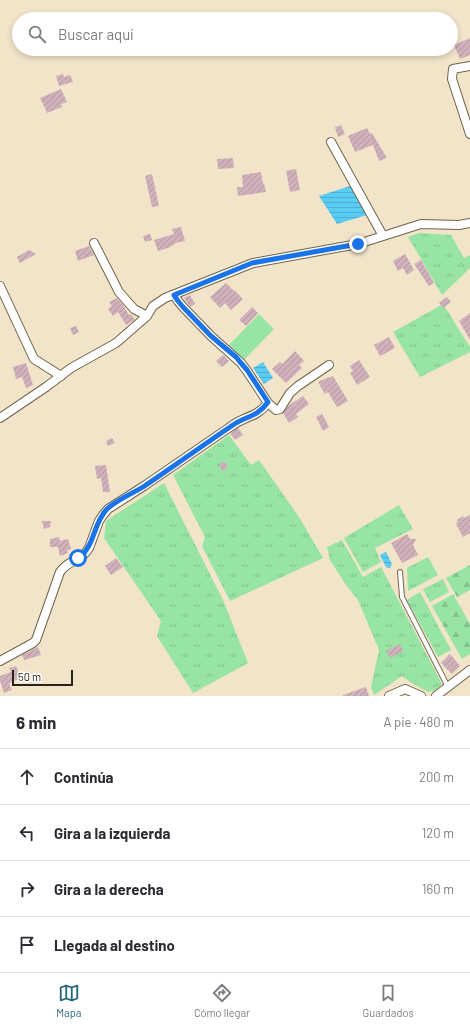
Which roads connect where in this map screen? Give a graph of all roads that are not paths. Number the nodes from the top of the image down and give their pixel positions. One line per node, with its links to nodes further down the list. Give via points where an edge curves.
1 (470, 66): 2 (street, via 453,69 452,79)
2 (470, 134)
3 (331, 142): 5 (street)
4 (470, 223): 5 (street, via 421,224)
5 (383, 236): 8 (street, via 358,244 252,263)
6 (94, 243): 9 (street, via 119,292 134,309)
7 (0, 286): 11 (street, via 34,359)
8 (174, 295): 9 (street, via 158,302); 12 (street, via 211,336 236,357)
9 (147, 316): 11 (street, via 116,343)
10 (329, 365): 12 (street, via 290,393 280,409 276,410)
11 (61, 376): 13 (street)
12 (268, 402): 15 (street, via 258,413 230,427 108,509 99,521 86,552 65,565 60,572 36,640)
13 (0, 418)
14 (400, 572): 17 (lane, via 402,597)
15 (0, 661)
16 (470, 670): 17 (street)
17 (448, 687): 20 (street)
18 (389, 696): 19 (street, via 405,689)
19 (421, 696)
20 (436, 696)

